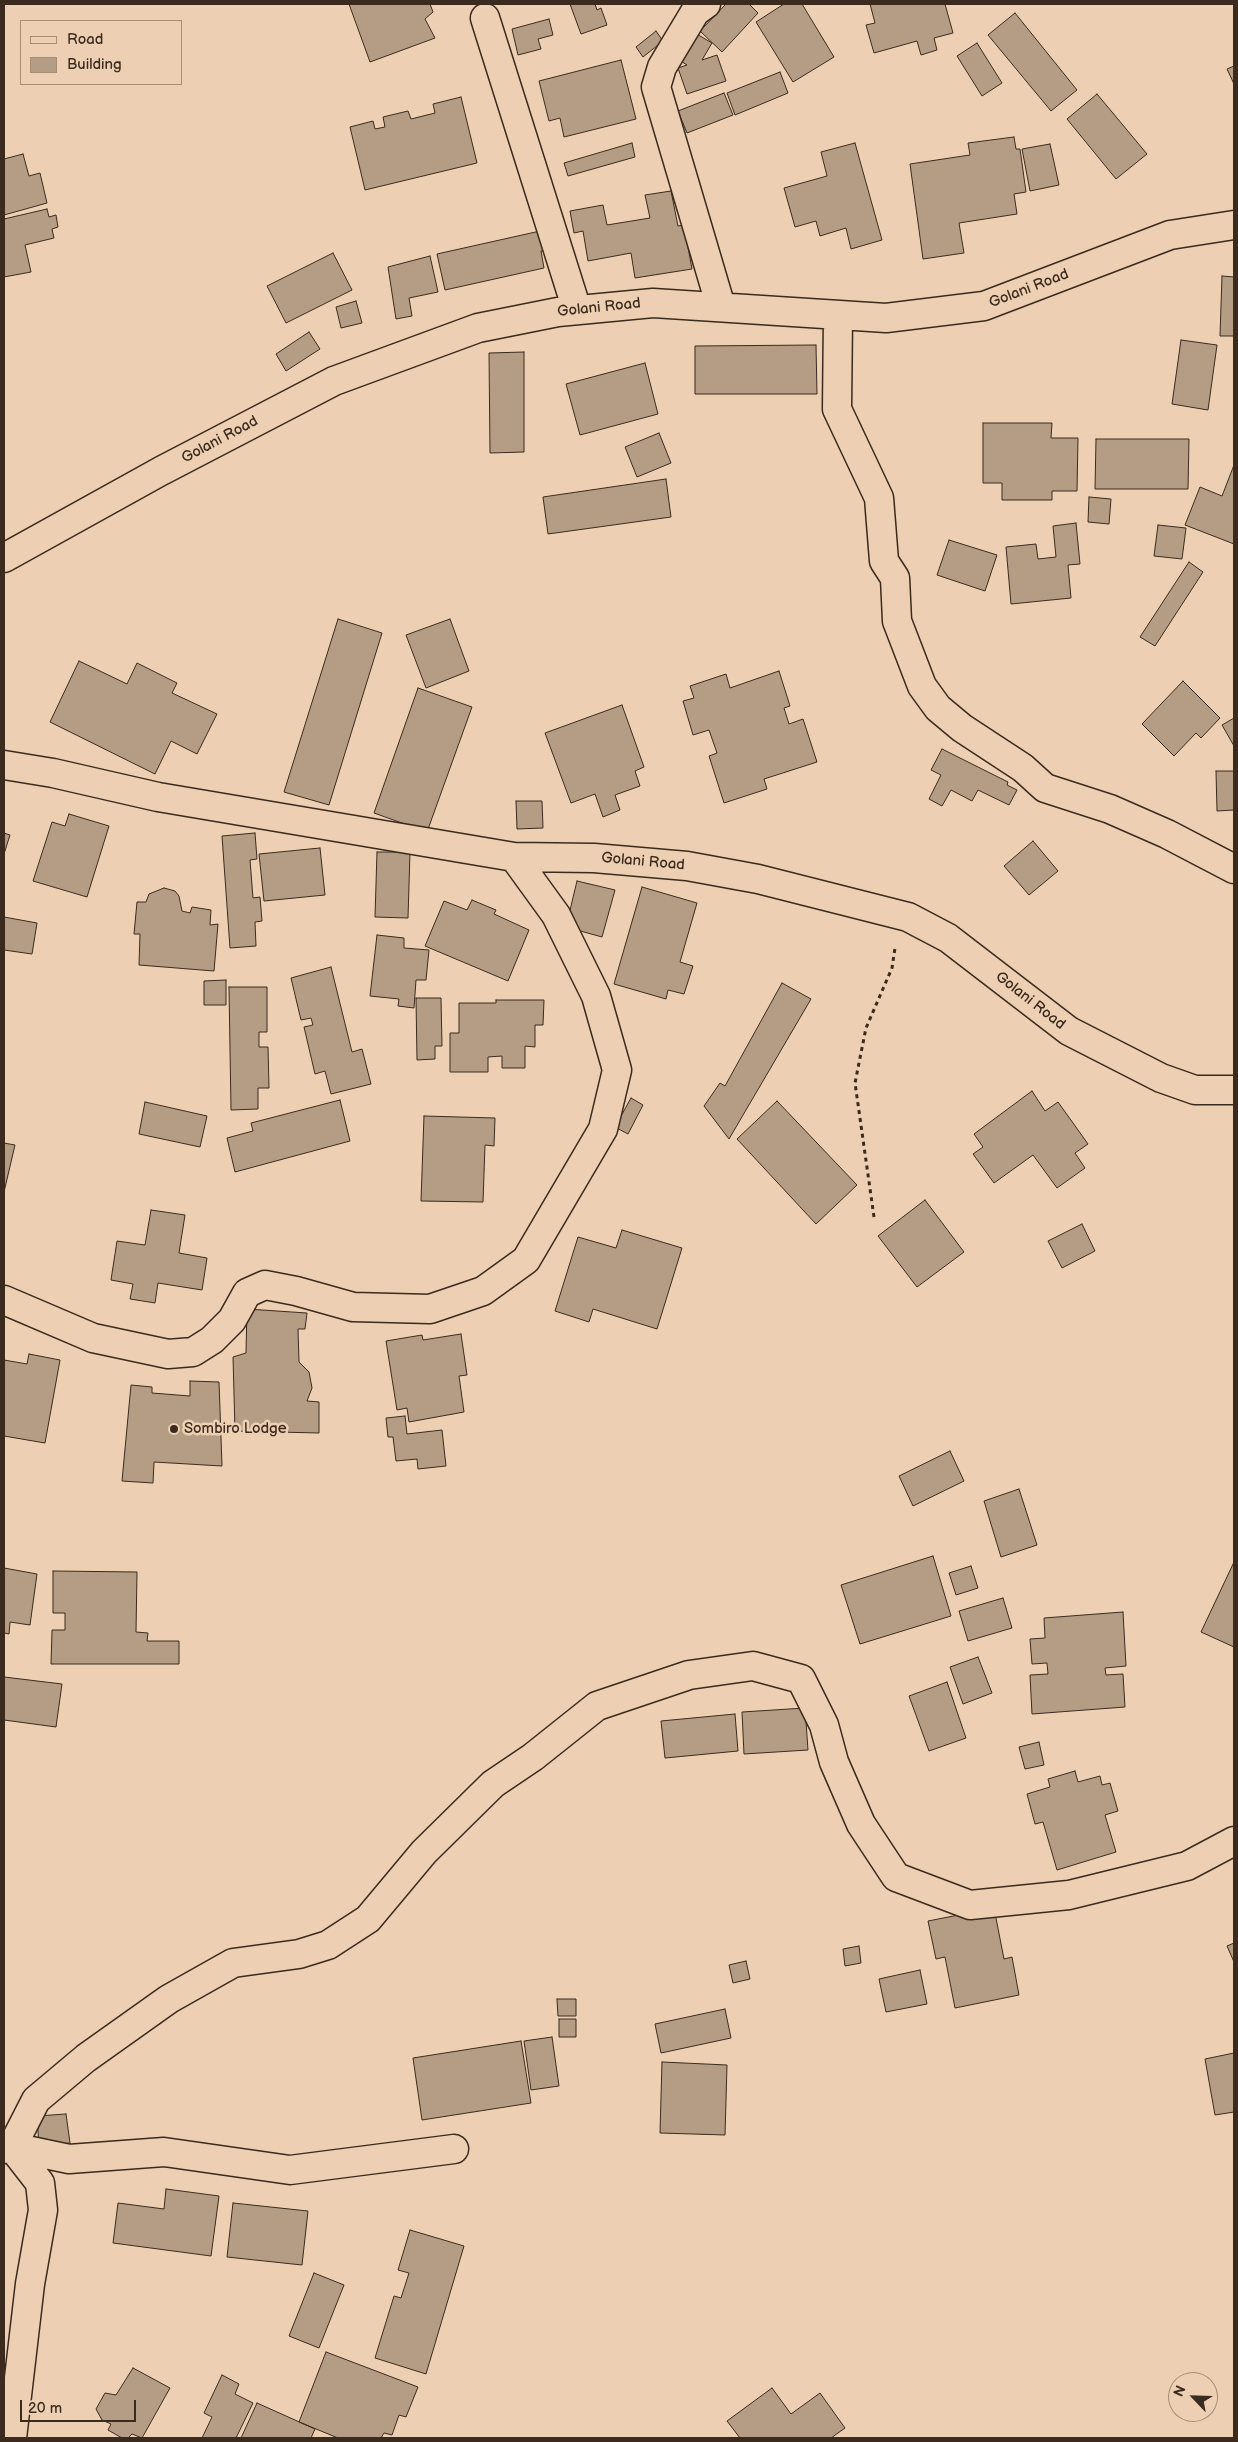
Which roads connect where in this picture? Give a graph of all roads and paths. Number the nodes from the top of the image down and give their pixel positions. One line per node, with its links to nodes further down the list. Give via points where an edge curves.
1 (706, 4): 4 (street, via 695,12 662,67 656,87)
2 (484, 18): 5 (street)
3 (1234, 225): 6 (street, Golani Road, via 1170,234 984,306 886,318)
4 (721, 308): 5 (street, Golani Road, via 653,303); 6 (street, Golani Road)
5 (578, 310): 7 (street, Golani Road, via 478,328 334,381)
6 (838, 316): 10 (street, via 837,409 879,498 884,561 895,578 897,620 922,686 938,708 962,728 1023,768 1046,788 1167,834)
7 (4, 558)
8 (4, 765): 9 (street, Golani Road, via 158,798)
9 (514, 857): 11 (street, Golani Road, via 594,858 688,866 758,879); 14 (street, via 556,915 596,996 616,1070 603,1129 526,1260 483,1291 430,1310 353,1307 265,1285 247,1293 232,1320 212,1340 193,1352 168,1354 93,1338)
10 (1234, 869)
11 (900, 915): 12 (street, Golani Road, via 948,938 1069,1032 1160,1078 1196,1090); 13 (path, via 892,968 866,1028 855,1083)
12 (1234, 1090)
13 (874, 1217)
14 (4, 1300)
15 (1234, 1841): 16 (street, via 1187,1866 1069,1895 970,1905 896,1877 861,1824 834,1762 824,1725 801,1679 753,1666 690,1675 597,1706 533,1757 492,1784 424,1852 368,1919 336,1940 299,1954 233,1963 169,1999 86,2058 36,2100)
16 (8, 2148): 17 (street, via 69,2159 164,2152 290,2170); 18 (street, via 40,2184 43,2210 30,2284)
17 (454, 2148)
18 (12, 2438)

